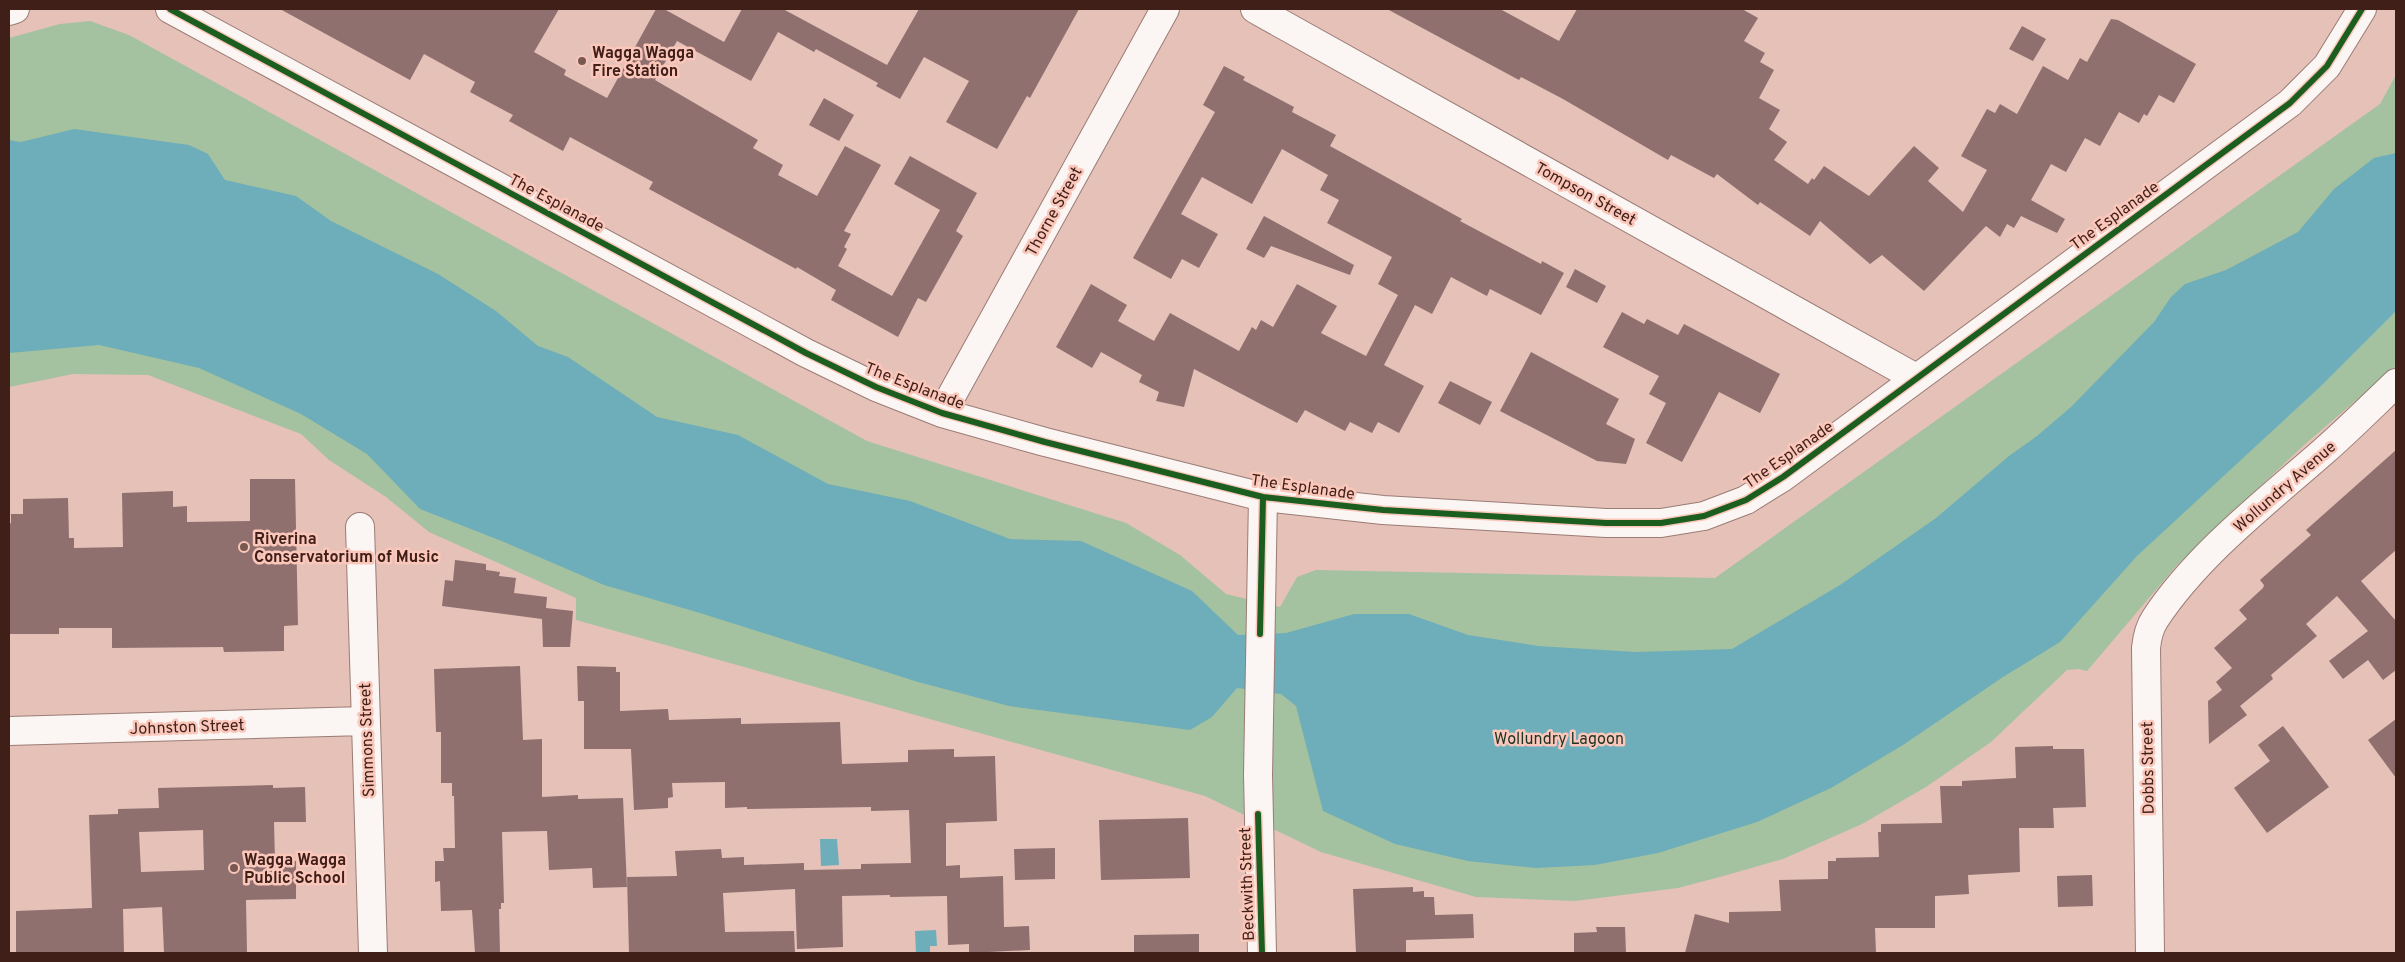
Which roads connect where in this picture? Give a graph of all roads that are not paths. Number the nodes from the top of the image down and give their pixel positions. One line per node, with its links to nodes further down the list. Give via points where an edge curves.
1 (15, 9): 6 (street)
2 (170, 9): 9 (street, The Esplanade, via 806,353 876,387)
3 (1165, 9): 9 (street, Thorne Street)
4 (1255, 9): 7 (street, Tompson Street)
5 (2362, 9): 7 (street, The Esplanade, via 2327,66 2290,103)
6 (9, 11)
7 (1916, 378): 10 (street, The Esplanade, via 1782,477 1746,500 1704,516 1661,523 1606,523 1383,510)
8 (2396, 383): 12 (street, Wollundry Avenue, via 2222,541)
9 (942, 413): 10 (street, The Esplanade)
10 (1263, 496): 16 (street, Beckwith Street, via 1258,814)
11 (360, 527): 13 (street, Simmons Street)
12 (2175, 592): 17 (street, Dobbs Street, via 2154,620 2146,648)
13 (365, 721): 14 (street, Johnston Street); 15 (street, Simmons Street)
14 (9, 731)
15 (373, 953)
16 (1262, 953)
17 (2150, 953)

